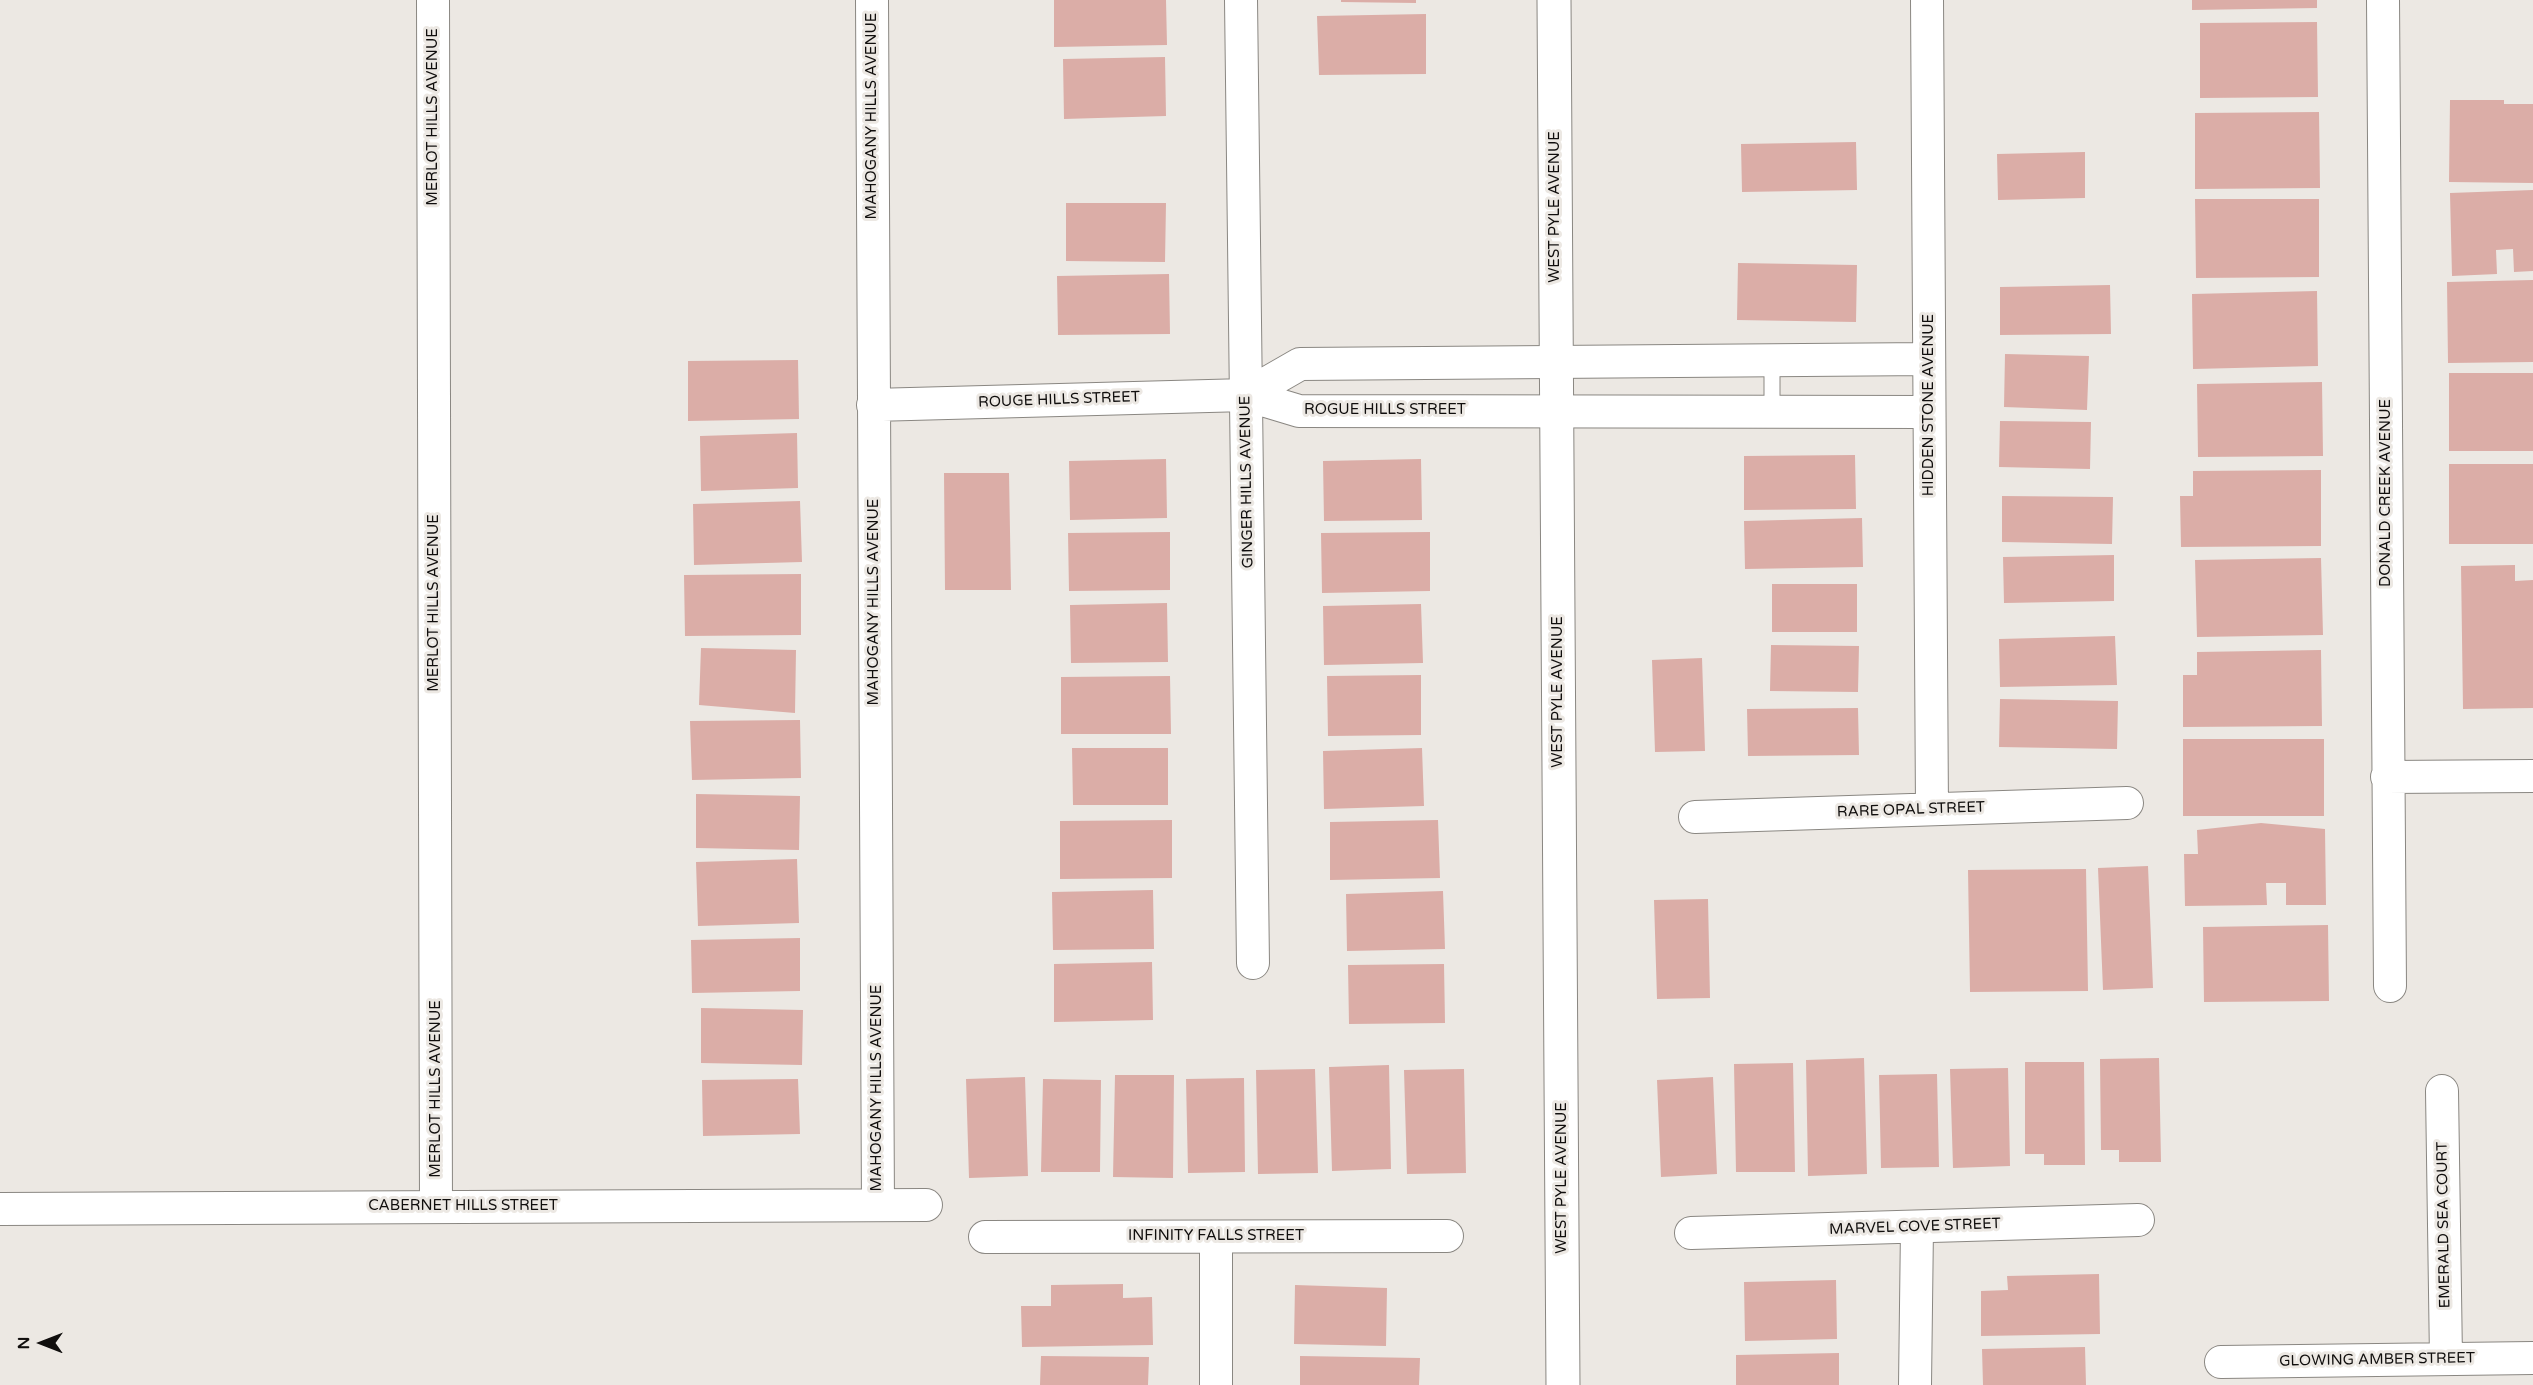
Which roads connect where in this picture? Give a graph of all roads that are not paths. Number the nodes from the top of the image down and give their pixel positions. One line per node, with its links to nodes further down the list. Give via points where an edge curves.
1 (432, 0): 25 (street, MERLOT HILLS AVENUE)
2 (872, 0): 11 (street, MAHOGANY HILLS AVENUE)
3 (1241, 0): 10 (street, GINGER HILLS AVENUE)
4 (1554, 0): 9 (street, WEST PYLE AVENUE)
5 (1927, 0): 7 (street, HIDDEN STONE AVENUE)
6 (2383, 0): 16 (street, DONALD CREEK AVENUE)
7 (1929, 359): 8 (street); 14 (street, HIDDEN STONE AVENUE)
8 (1772, 361): 9 (street); 13 (lane)
9 (1556, 362): 10 (street, via 1300,364); 12 (street, WEST PYLE AVENUE)
10 (1246, 395): 11 (street, ROUGE HILLS STREET); 12 (street, ROGUE HILLS STREET, via 1299,411); 20 (street, GINGER HILLS AVENUE)
11 (873, 405): 23 (street, MAHOGANY HILLS AVENUE)
12 (1557, 411): 13 (street, ROGUE HILLS STREET); 37 (street, WEST PYLE AVENUE)
13 (1772, 412): 14 (street, ROGUE HILLS STREET)
14 (1929, 412): 18 (street, HIDDEN STONE AVENUE)
15 (2533, 776): 16 (street)
16 (2387, 777): 21 (street, DONALD CREEK AVENUE)
17 (2127, 803): 18 (street, RARE OPAL STREET)
18 (1932, 809): 19 (street, RARE OPAL STREET)
19 (1695, 818)
20 (1253, 963)
21 (2390, 986)
22 (2442, 1090): 34 (street, EMERALD SEA COURT)
23 (878, 1205): 24 (street, CABERNET HILLS STREET); 25 (street, CABERNET HILLS STREET)
24 (926, 1205)
25 (436, 1206): 26 (street, CABERNET HILLS STREET)
26 (0, 1209)
27 (2138, 1220): 28 (street, MARVEL COVE STREET)
28 (1917, 1227): 29 (street, MARVEL COVE STREET); 38 (street)
29 (1691, 1233)
30 (1447, 1236): 32 (street, INFINITY FALLS STREET)
31 (985, 1237): 32 (street, INFINITY FALLS STREET)
32 (1216, 1237): 36 (street)
33 (2533, 1358): 34 (street, GLOWING AMBER STREET)
34 (2446, 1359): 35 (street, GLOWING AMBER STREET)
35 (2221, 1362)
36 (1216, 1385)
37 (1563, 1385)
38 (1915, 1385)

